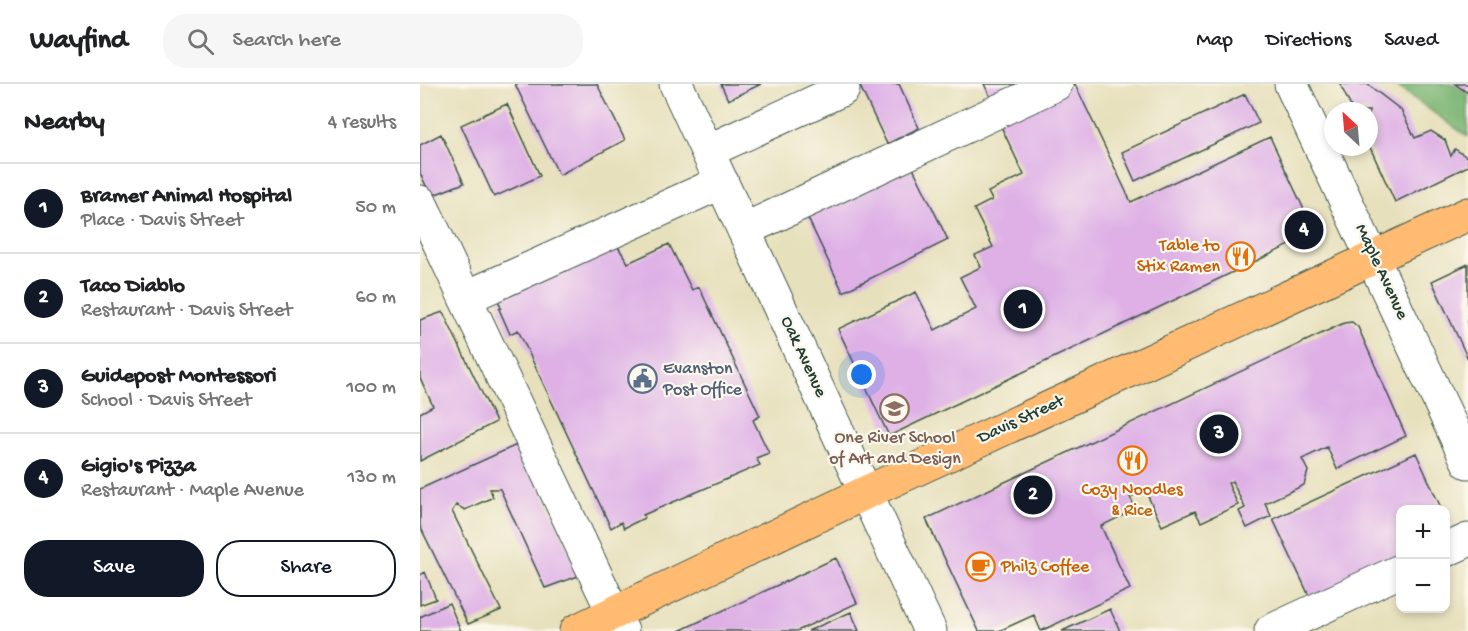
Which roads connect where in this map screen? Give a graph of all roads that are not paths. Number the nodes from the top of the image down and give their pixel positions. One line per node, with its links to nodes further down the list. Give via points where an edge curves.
1 (676, 84): 5 (street, Oak Avenue)
2 (1056, 84): 9 (street)
3 (1291, 84): 11 (street, Maple Avenue)
4 (843, 88): 5 (street)
5 (708, 151): 6 (street, Oak Avenue)
6 (722, 182): 9 (street, Oak Avenue); 12 (street)
7 (420, 202): 10 (street)
8 (1468, 214): 11 (main road, Davis Street)
9 (744, 230): 14 (street, Oak Avenue)
10 (432, 256): 12 (street)
11 (1374, 257): 13 (street, Maple Avenue); 14 (main road, Davis Street)
12 (465, 298): 18 (street)
13 (1468, 462)
14 (865, 493): 18 (main road, Davis Street); 20 (street, Oak Avenue)
15 (1468, 540): 16 (street)
16 (1450, 548)
17 (1396, 573): 21 (street)
18 (618, 622): 19 (main road, Davis Street)
19 (576, 631)
20 (930, 631)
21 (1271, 631)

